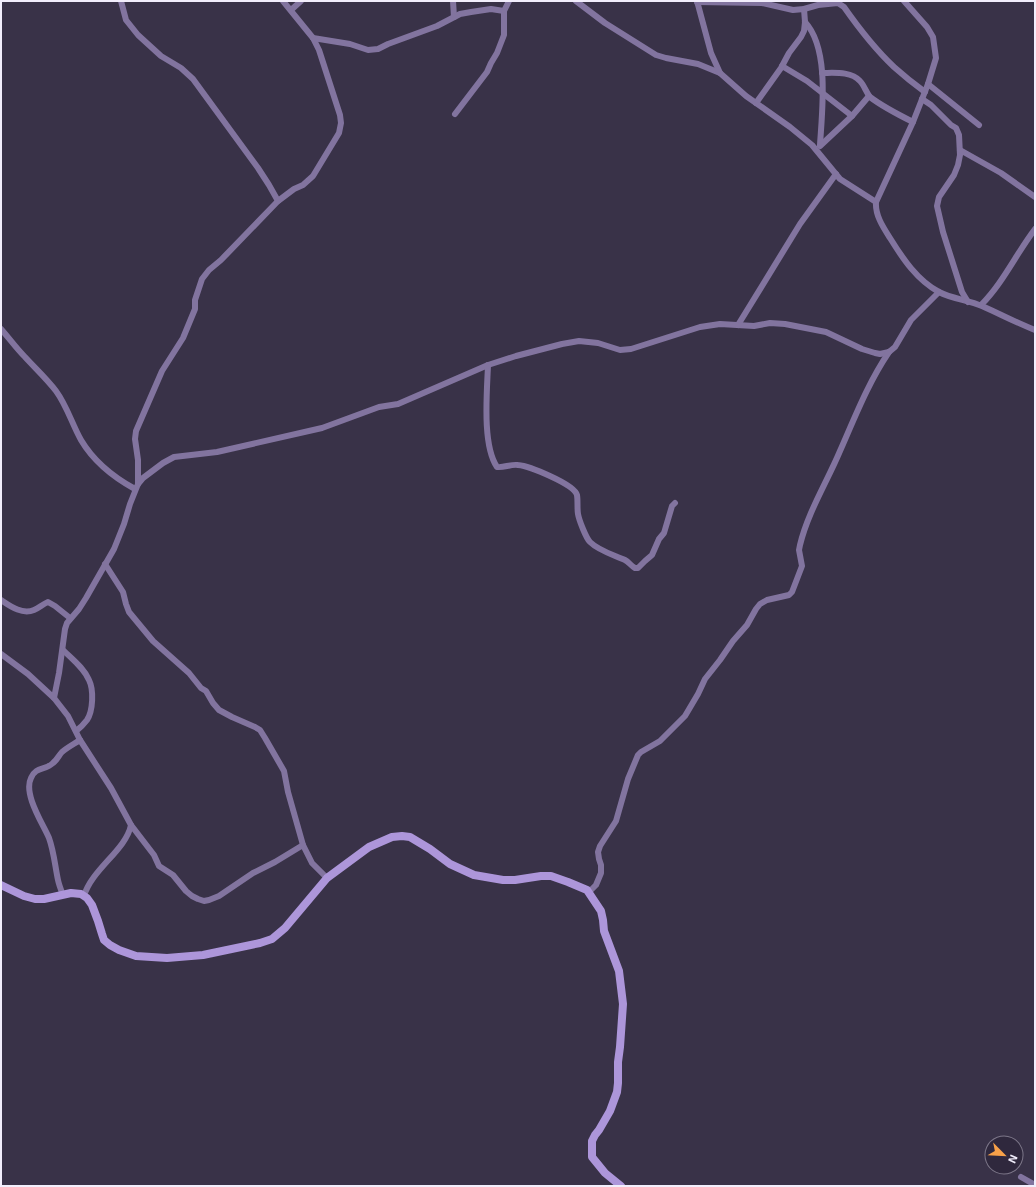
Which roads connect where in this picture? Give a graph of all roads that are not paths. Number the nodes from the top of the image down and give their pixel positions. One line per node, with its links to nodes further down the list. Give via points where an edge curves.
1 (121, 1): 34 (street, via 126,20 138,35 161,56 193,79 258,168)
2 (283, 1): 12 (street)
3 (301, 1): 12 (street)
4 (452, 1): 14 (street)
5 (509, 1): 13 (street)
6 (576, 1): 18 (street, via 605,23 656,55 698,64)
7 (697, 1): 11 (street, via 762,3 793,10); 18 (street, via 711,54)
8 (904, 1): 20 (street, via 928,27 933,37 936,58)
9 (826, 2): 10 (street); 21 (street, via 841,4 893,66)
10 (819, 3): 11 (street)
11 (804, 9): 15 (street)
12 (291, 10): 16 (street)
13 (504, 11): 14 (street, via 491,9 460,14); 26 (street, via 504,35 497,53 487,72)
14 (454, 18): 16 (street, via 378,49 368,50 350,44)
15 (805, 22): 17 (street, via 801,37); 19 (street, via 813,32 818,46)
16 (313, 38): 34 (street, via 340,115 339,133 313,176)
17 (782, 66): 22 (street); 25 (street)
18 (720, 73): 25 (street)
19 (822, 73): 22 (street); 23 (street, via 854,76)
20 (928, 84): 21 (street); 29 (street)
21 (925, 92): 24 (street)
22 (824, 95): 27 (street); 30 (street)
23 (869, 96): 27 (street); 28 (street)
24 (922, 99): 28 (street); 31 (street, via 958,130)
25 (756, 103): 30 (street)
26 (455, 114)
27 (852, 116): 30 (street)
28 (913, 122): 35 (street)
29 (979, 125)
30 (818, 147): 32 (street)
31 (960, 150): 33 (street); 38 (street, via 957,170 939,197 937,206 942,232 962,292)
32 (836, 174): 35 (street); 40 (street, via 797,229)
33 (1035, 196)
34 (278, 201): 45 (street, via 202,279 195,309 183,338 162,371 136,431)
35 (876, 202): 37 (street, via 878,217 903,259 924,281)
36 (1035, 229): 39 (street, via 1001,281)
37 (939, 292): 38 (street); 43 (street, via 911,320)
38 (968, 302): 39 (street)
39 (981, 306): 42 (street)
40 (738, 325): 43 (street, via 770,323 806,327 826,332 875,353); 44 (street, via 700,327 631,349 620,350 579,341)
41 (1, 329): 45 (street, via 56,391 91,454 108,472)
42 (1035, 330)
43 (889, 352): 59 (street, via 870,382 811,514 799,550 802,566 792,592 760,604 705,680 685,716 660,741 638,755 616,821 598,852 601,873 596,885)
44 (488, 365): 45 (street, via 398,404 379,407 322,428 217,452 174,458 152,470); 46 (street, via 487,432 492,457 497,467 520,465 558,479 571,488 577,496 578,516 591,543 638,568 652,555 664,533)
45 (137, 487): 47 (street, via 114,549)
46 (675, 503)
47 (105, 564): 49 (street, via 86,598); 56 (street, via 123,592 129,612 153,641 189,673 219,710 255,727 266,738 284,772)
48 (1, 600): 49 (street, via 24,612 32,611 48,602)
49 (70, 618): 50 (street, via 65,629)
50 (63, 650): 52 (street); 53 (street, via 81,668 90,681 92,690 91,713 87,721)
51 (1, 654): 52 (street)
52 (54, 698): 53 (street)
53 (76, 731): 54 (street)
54 (80, 740): 55 (street); 60 (street, via 64,751 53,764 34,773 30,781 30,795 53,850)
55 (131, 825): 56 (street, via 154,855 159,866 173,875 192,896 204,901 219,896); 61 (street, via 125,840 94,877)
56 (303, 845): 57 (street, via 312,863)
57 (327, 878): 59 (street, via 369,847 392,837 402,836 410,837 450,864 474,875 503,880 550,876); 61 (street, via 289,923 272,938 203,956 145,957 119,950 104,940 92,905)
58 (1, 885): 60 (street, via 35,899)
59 (587, 890): 64 (street, via 601,911 604,931 619,971 623,1004 617,1092 610,1111 592,1141 592,1157 605,1173)
60 (63, 895): 61 (street, via 71,893)
61 (84, 896)
62 (1021, 1177): 63 (street)
63 (1035, 1185)
64 (621, 1186)

